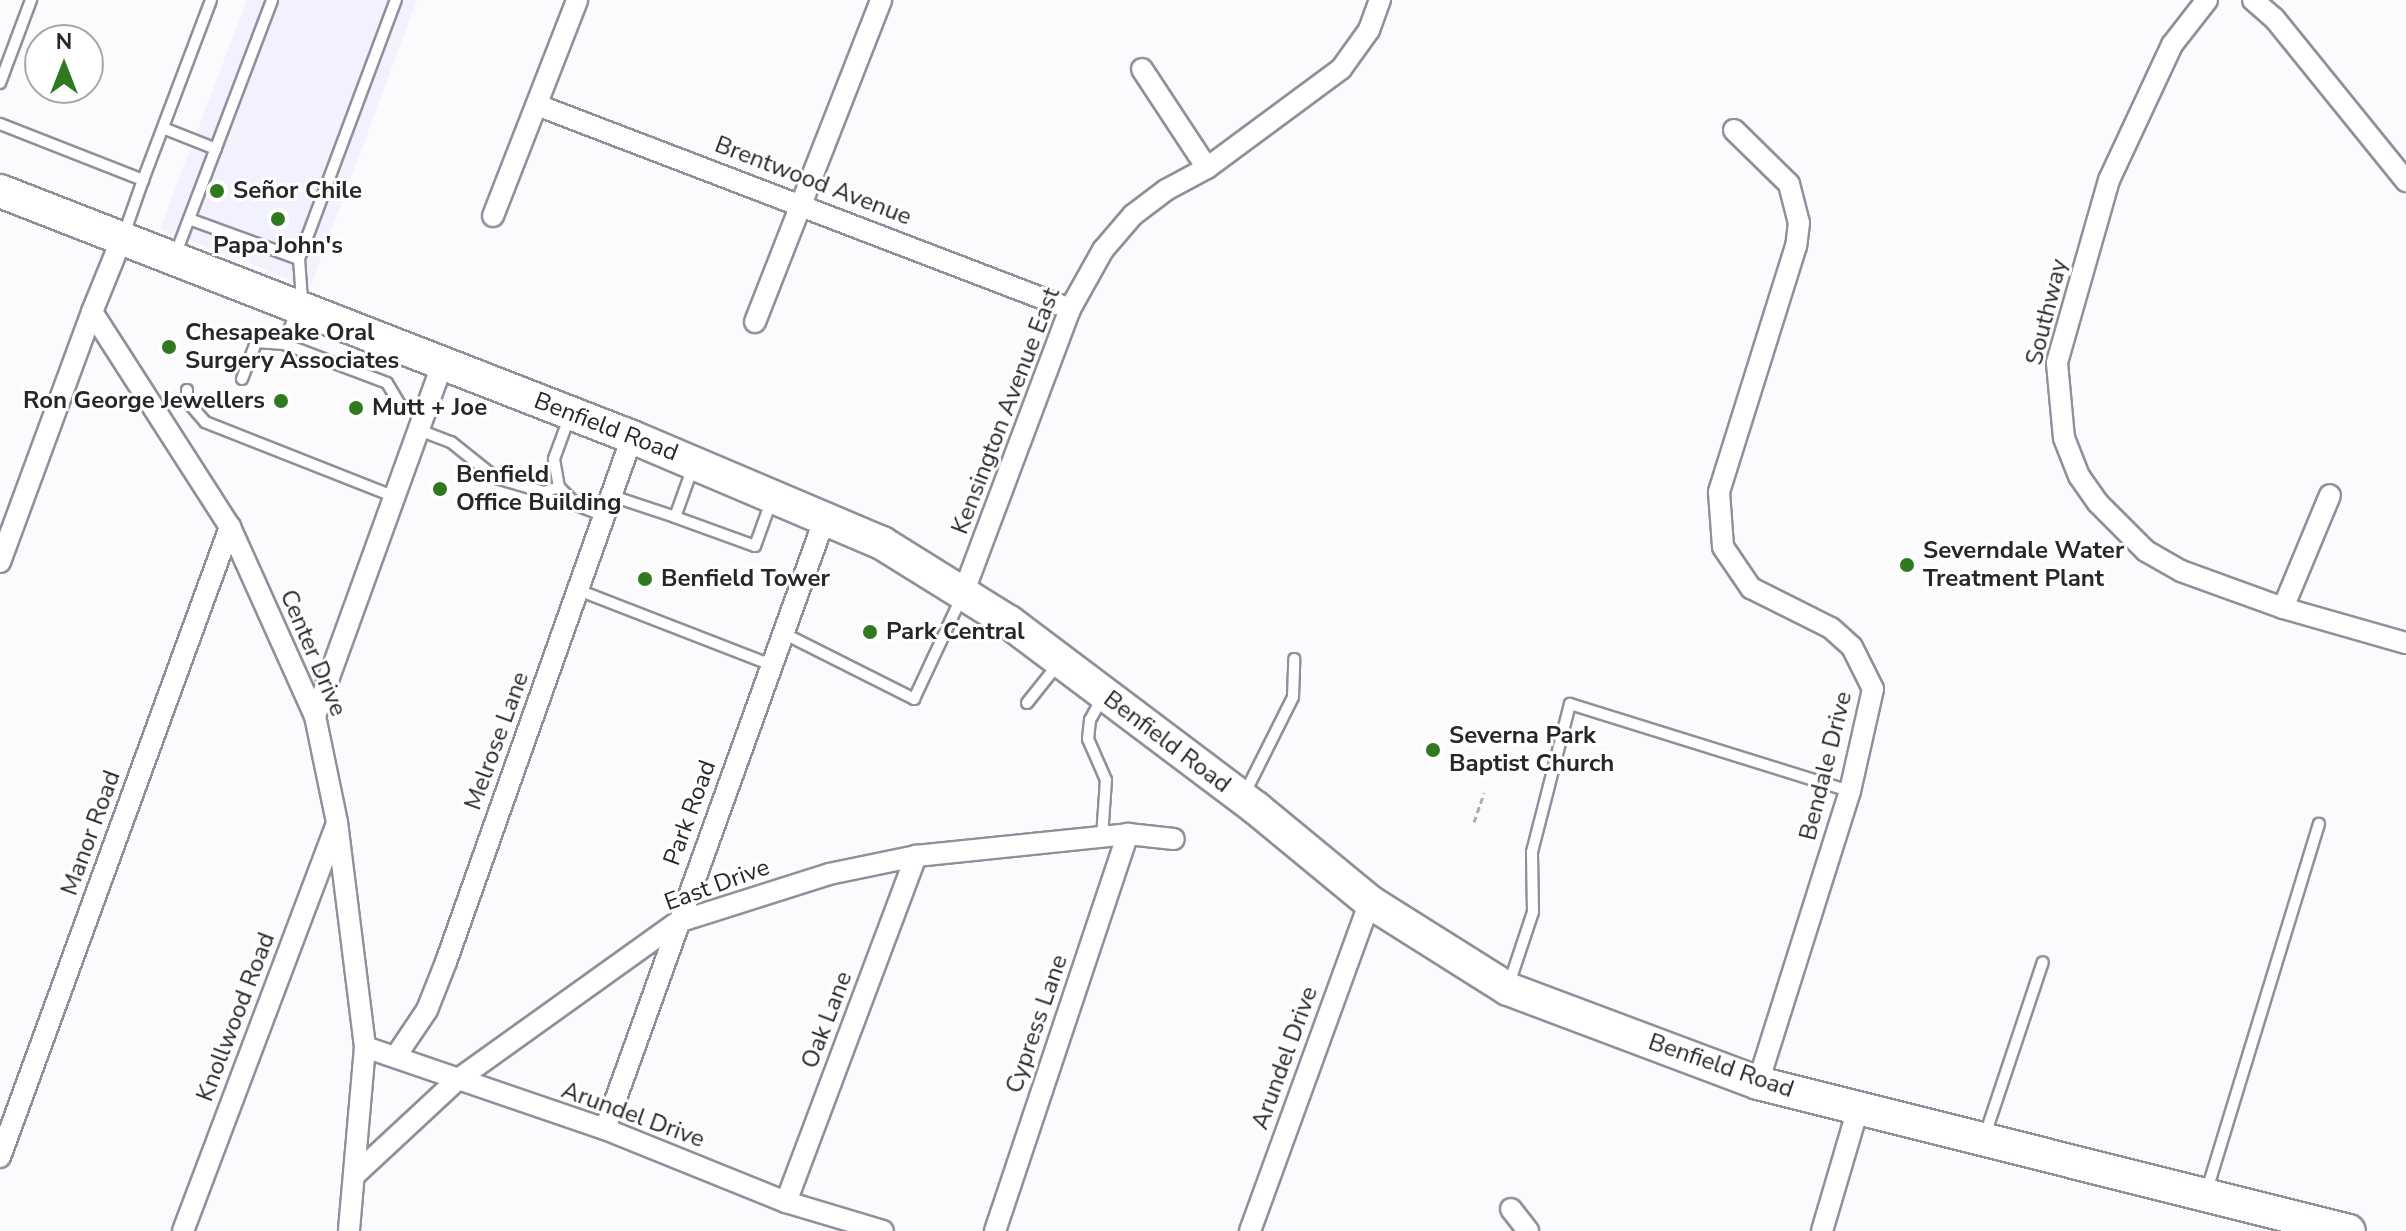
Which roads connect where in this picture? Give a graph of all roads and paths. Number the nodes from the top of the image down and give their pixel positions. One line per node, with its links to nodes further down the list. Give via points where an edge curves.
1 (31, 0): 11 (lane)
2 (211, 0): 14 (lane)
3 (272, 0): 16 (lane)
4 (396, 0): 26 (lane)
5 (577, 0): 12 (street)
6 (881, 0): 21 (street)
7 (1380, 0): 17 (street, Kensington Avenue East, via 1369,30 1341,69)
8 (2207, 0): 51 (street, Southway, via 2166,57 2109,180 2062,338 2057,405 2079,476 2116,527 2181,571)
9 (2253, 0): 19 (street, via 2274,18)
10 (1142, 69): 17 (street)
11 (0, 83)
12 (537, 105): 21 (street, Brentwood Avenue); 22 (street)
13 (0, 124): 18 (lane)
14 (163, 128): 16 (lane); 18 (lane)
15 (1734, 130): 60 (street, Bendale Drive, via 1789,184 1799,223 1719,492 1723,547 1751,588 1831,628 1864,666 1873,689)
16 (216, 149): 23 (lane)
17 (1207, 168): 28 (street, Kensington Avenue East, via 1133,215 1103,250)
18 (143, 180): 24 (lane)
19 (2406, 181)
20 (0, 191): 24 (main road, Benfield Road)
21 (799, 201): 28 (street, Brentwood Avenue); 30 (street)
22 (493, 216)
23 (189, 219): 25 (lane); 26 (lane)
24 (122, 238): 25 (main road, Benfield Road); 29 (street)
25 (174, 259): 27 (main road, Benfield Road)
26 (299, 259): 27 (lane)
27 (303, 309): 31 (lane); 32 (main road, Benfield Road)
28 (1070, 309): 50 (street, Kensington Avenue East)
29 (92, 312): 47 (street, Center Drive); 48 (street)
30 (755, 322)
31 (284, 344): 33 (lane, via 256,342); 36 (lane, via 387,383 400,405)
32 (443, 363): 35 (main road, Benfield Road); 36 (street)
33 (242, 379)
34 (187, 390): 42 (lane, via 187,401 205,422)
35 (571, 413): 37 (main road, Benfield Road); 39 (lane, via 554,459)
36 (422, 421): 39 (lane, via 496,478 544,492); 42 (street)
37 (632, 437): 38 (main road, Benfield Road); 43 (street, Melrose Lane)
38 (695, 462): 40 (main road, Benfield Road); 46 (lane)
39 (559, 487): 45 (lane, via 577,505)
40 (774, 494): 44 (main road, Benfield Road); 46 (lane, via 755,546)
41 (2330, 495): 51 (street)
42 (393, 496): 59 (street)
43 (612, 496): 45 (street, Melrose Lane); 46 (lane)
44 (826, 515): 50 (main road, Benfield Road); 52 (street, Park Road)
45 (604, 516): 49 (street, Melrose Lane)
46 (675, 517)
47 (230, 527): 59 (street, Center Drive); 81 (street, Manor Road)
48 (0, 562)
49 (578, 590): 56 (lane); 75 (street, Melrose Lane, via 437,986)
50 (964, 591): 52 (lane, via 914,699); 55 (main road, Benfield Road)
51 (2283, 608): 53 (street, Southway)
52 (783, 633): 56 (street, Park Road)
53 (2406, 643)
54 (1294, 659): 62 (lane, via 1293,697)
55 (1061, 662): 57 (main road, Benfield Road); 58 (lane)
56 (771, 665): 71 (street, Park Road)
57 (1104, 696): 62 (main road, Benfield Road); 67 (lane, via 1090,720 1088,739 1106,780)
58 (1027, 703)
59 (315, 716): 63 (street, Center Drive)
60 (1850, 791): 73 (lane, via 1570,704 1532,852 1533,912); 77 (street, Bendale Drive)
61 (1484, 793): 64 (path)
62 (1242, 798): 70 (main road, Benfield Road)
63 (337, 822): 74 (street, Center Drive); 86 (street, Knollwood Road)
64 (1474, 822)
65 (2319, 824): 83 (lane)
66 (1128, 834): 67 (street, East Drive); 68 (street, East Drive); 89 (street, Cypress Lane)
67 (1102, 837): 69 (street, East Drive)
68 (1174, 839)
69 (916, 856): 71 (street, East Drive, via 829,874); 84 (street, Oak Lane)
70 (1370, 902): 73 (main road, Benfield Road); 90 (street, Arundel Drive)
71 (678, 922): 76 (street, East Drive); 79 (street, Park Road)
72 (2043, 962): 80 (lane)
73 (1508, 989): 77 (main road, Benfield Road)
74 (365, 1047): 75 (street, Arundel Drive); 82 (street, Center Drive)
75 (396, 1056): 76 (street, Arundel Drive)
76 (457, 1080): 79 (street, Arundel Drive); 82 (street, East Drive)
77 (1758, 1083): 78 (main road, Benfield Road)
78 (1858, 1109): 80 (main road, Benfield Road); 92 (street)
79 (605, 1129): 84 (street, Arundel Drive)
80 (1983, 1142): 83 (main road, Benfield Road)
81 (0, 1157)
82 (357, 1173): 87 (street, Center Drive)
83 (2205, 1197): 93 (main road, Benfield Road)
84 (786, 1202): 88 (street, Arundel Drive)
85 (1511, 1209): 91 (street)
86 (183, 1231)
87 (349, 1231)
88 (883, 1231)
89 (995, 1231)
90 (1250, 1231)
91 (1528, 1231)
92 (1822, 1231)
93 (2349, 1231)

